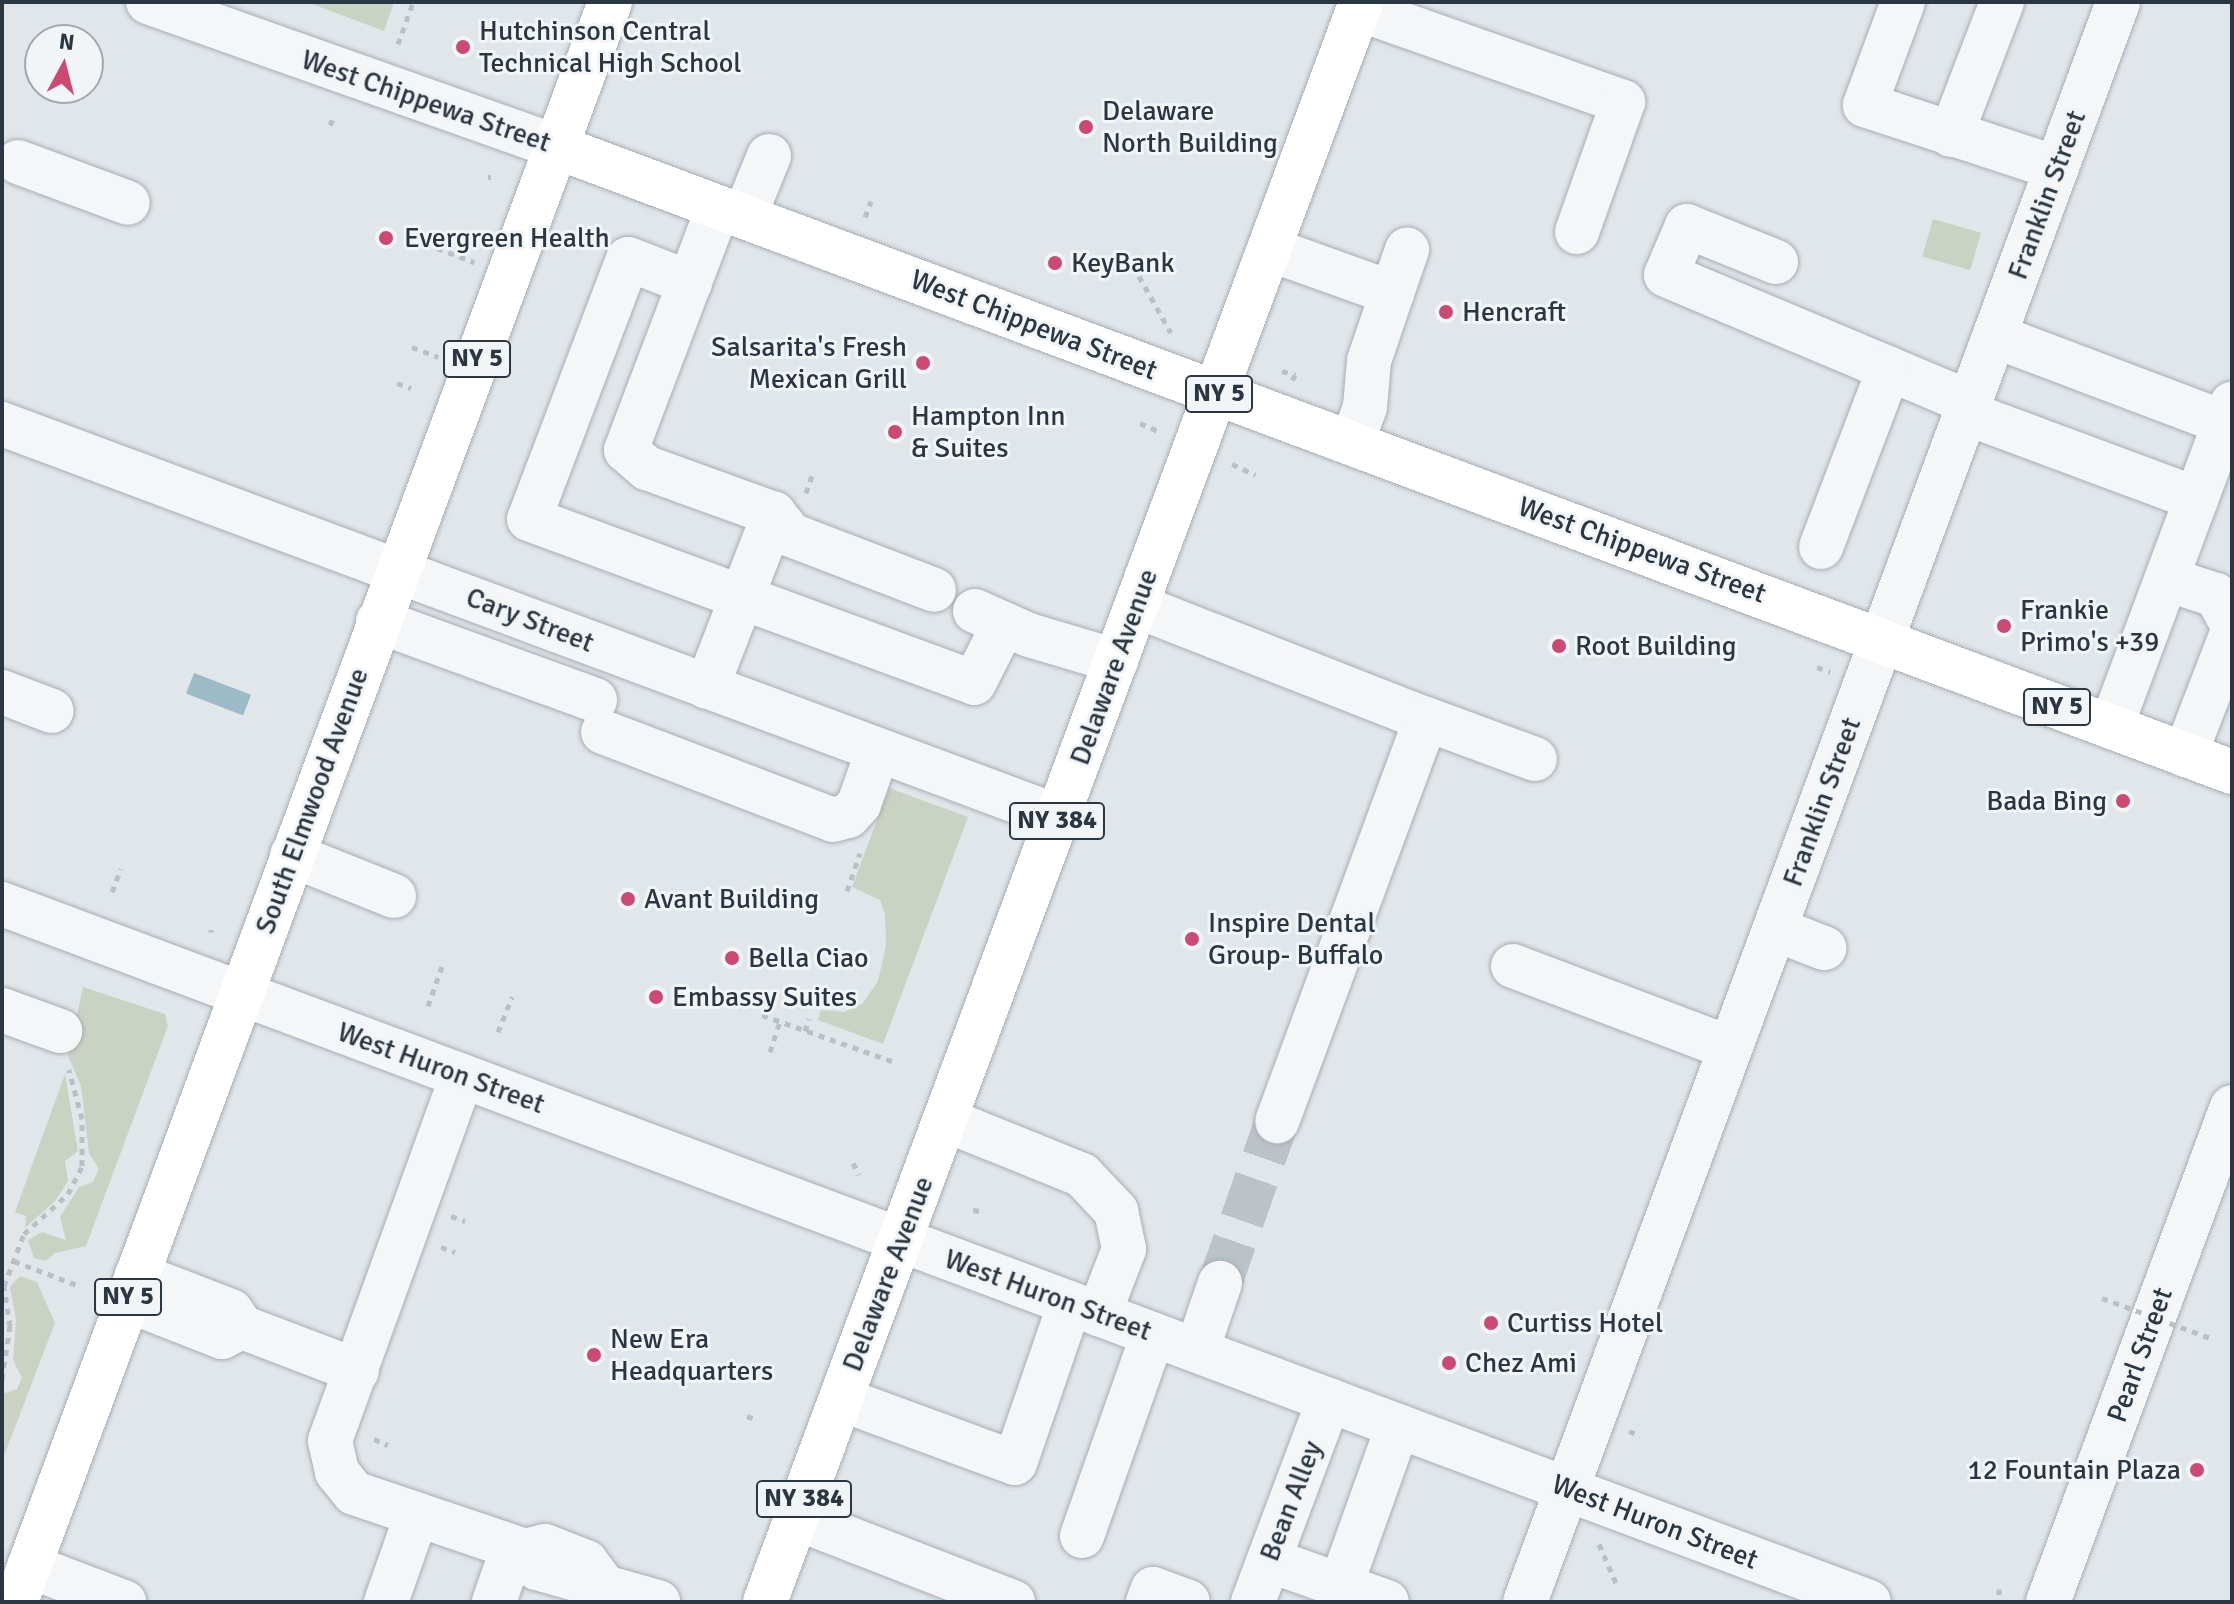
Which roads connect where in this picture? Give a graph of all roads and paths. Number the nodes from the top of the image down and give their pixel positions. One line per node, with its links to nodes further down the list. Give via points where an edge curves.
1 (148, 2): 10 (street, West Chippewa Street)
2 (413, 2): 8 (path)
3 (610, 2): 10 (main road, South Elmwood Avenue)
4 (1903, 2): 9 (street, via 1865,105)
5 (2002, 2): 9 (street)
6 (2118, 2): 13 (street, Franklin Street)
7 (1360, 5): 18 (street, via 1623,102); 20 (main road, Delaware Avenue / NY 384)
8 (398, 44)
9 (1951, 135): 13 (street)
10 (557, 147): 16 (main road, West Chippewa Street / NY 5); 51 (main road, South Elmwood Avenue / NY 5)
11 (769, 156): 16 (street)
12 (18, 162): 15 (street)
13 (2057, 168): 28 (street, Franklin Street)
14 (871, 201): 17 (path)
15 (128, 203)
16 (731, 212): 25 (street); 36 (main road, West Chippewa Street / NY 5)
17 (865, 217)
18 (1577, 232)
19 (437, 248): 22 (path)
20 (1269, 249): 26 (street); 36 (main road, Delaware Avenue / NY 384)
21 (1407, 250): 26 (street)
22 (465, 259)
23 (1776, 262): 31 (street, via 1687,226 1666,275)
24 (1139, 276): 27 (path)
25 (690, 283): 40 (street, via 628,259); 44 (street)
26 (1392, 293): 43 (street, via 1369,361 1365,407)
27 (1171, 333)
28 (1995, 336): 37 (street, Franklin Street); 41 (street)
29 (412, 347): 30 (path)
30 (430, 354)
31 (1889, 369): 37 (street); 50 (street)
32 (1282, 371): 33 (path)
33 (1295, 375)
34 (397, 383): 35 (path)
35 (411, 388)
36 (1216, 393): 43 (main road, West Chippewa Street / NY 5); 55 (main road, Delaware Avenue / NY 384)
37 (1968, 408): 48 (street); 59 (street, Franklin Street)
38 (1140, 423): 42 (path)
39 (2, 424): 51 (street, Cary Street)
40 (564, 427): 44 (street); 54 (street, via 529,519)
41 (2227, 430): 48 (street)
42 (1158, 431)
43 (1352, 443): 59 (main road, West Chippewa Street / NY 5)
44 (626, 450): 49 (street, via 647,468)
45 (1230, 463): 47 (path)
46 (813, 473): 49 (path)
47 (1256, 475)
48 (2197, 499): 65 (street)
49 (789, 506): 53 (street, via 791,535); 54 (street)
50 (1821, 547)
51 (397, 571): 56 (main road, South Elmwood Avenue / NY 5); 61 (street, Cary Street)
52 (2188, 586): 57 (street, via 2216,595)
53 (934, 590)
54 (741, 599): 60 (street, via 974,683 990,617); 61 (street)
55 (1137, 606): 60 (main road, Delaware Avenue / NY 384); 64 (street)
56 (378, 621): 66 (street, via 833,820 848,816 859,804); 72 (main road, South Elmwood Avenue / NY 5)
57 (2232, 624)
58 (2232, 633): 67 (street)
59 (1881, 641): 65 (main road, West Chippewa Street / NY 5); 78 (street, Franklin Street)
60 (1116, 661): 70 (main road, Delaware Avenue / NY 384)
61 (707, 687): 66 (street, Cary Street)
62 (2, 692): 63 (street)
63 (52, 711)
64 (1426, 719): 68 (street); 98 (street)
65 (2111, 727): 67 (main road, West Chippewa Street / NY 5)
66 (878, 750): 70 (street, Cary Street)
67 (2185, 755): 69 (main road, West Chippewa Street / NY 5)
68 (1535, 759)
69 (2232, 772)
70 (1059, 817): 97 (main road, Delaware Avenue / NY 384)
71 (863, 844): 74 (path)
72 (292, 855): 76 (street); 82 (main road, South Elmwood Avenue / NY 5)
73 (121, 869): 75 (path)
74 (847, 891)
75 (112, 892)
76 (394, 896)
77 (2, 904): 82 (street, West Huron Street)
78 (1775, 929): 79 (street); 92 (street, Franklin Street)
79 (1824, 948)
80 (442, 966): 84 (path)
81 (1513, 966): 92 (street)
82 (241, 993): 95 (street, West Huron Street); 105 (main road, South Elmwood Avenue / NY 5)
83 (512, 997): 90 (path)
84 (428, 1006)
85 (2, 1010): 91 (street)
86 (762, 1015): 88 (path)
87 (809, 1019): 89 (path)
88 (780, 1022): 89 (path); 93 (path)
89 (805, 1031): 94 (path)
90 (498, 1032)
91 (63, 1045): 102 (path, via 82,1119 82,1166 68,1194 24,1234)
92 (1730, 1048): 118 (street, Franklin Street)
93 (770, 1052)
94 (892, 1061)
95 (462, 1076): 101 (street, West Huron Street); 111 (street)
96 (2232, 1107): 143 (street, Pearl Street)
97 (946, 1120): 101 (main road, Delaware Avenue / NY 384); 107 (street, via 1082,1175 1116,1211 1124,1249)
98 (1277, 1121)
99 (853, 1163): 100 (path)
100 (859, 1175)
101 (901, 1240): 107 (street, West Huron Street); 113 (main road, Delaware Avenue / NY 384)
102 (14, 1261): 104 (path); 112 (path, via 4,1286 10,1326)
103 (1220, 1283): 110 (street)
104 (77, 1285)
105 (132, 1288): 111 (street, via 231,1311 242,1327); 126 (main road, South Elmwood Avenue / NY 5)
106 (2102, 1298): 109 (path, bridge)
107 (1085, 1309): 108 (street, West Huron Street); 113 (street, via 1015,1463)
108 (1153, 1334): 110 (street, West Huron Street); 121 (street)
109 (2210, 1338)
110 (1197, 1350): 114 (street, West Huron Street)
111 (357, 1371): 119 (street, via 330,1441 337,1472 354,1493)
112 (2, 1379)
113 (841, 1399): 120 (main road, Delaware Avenue / NY 384)
114 (1329, 1400): 117 (street, West Huron Street); 124 (street, Bean Alley)
115 (747, 1416): 116 (path)
116 (755, 1419)
117 (1398, 1426): 118 (street, West Huron Street); 127 (street)
118 (1567, 1489): 141 (street, Franklin Street); 142 (street, West Huron Street)
119 (417, 1514): 123 (street); 132 (street)
120 (796, 1518): 135 (main road, Delaware Avenue / NY 384); 136 (street)
121 (1082, 1536)
122 (1599, 1543): 125 (path)
123 (519, 1549): 129 (street, via 545,1546 586,1562); 133 (street)
124 (1269, 1560): 127 (street); 139 (street, Bean Alley)
125 (1616, 1583)
126 (23, 1584): 131 (street)
127 (1341, 1585): 140 (street)
128 (1999, 1589): 130 (path)
129 (606, 1590): 134 (street)
130 (1999, 1597)
131 (124, 1602)
132 (386, 1602)
133 (494, 1602)
134 (658, 1602)
135 (765, 1602)
136 (1013, 1602)
137 (1148, 1602): 138 (street, via 1153,1589)
138 (1188, 1602)
139 (1253, 1602)
140 (1387, 1602)
141 (1525, 1602)
142 (1869, 1602)
143 (2048, 1602)

